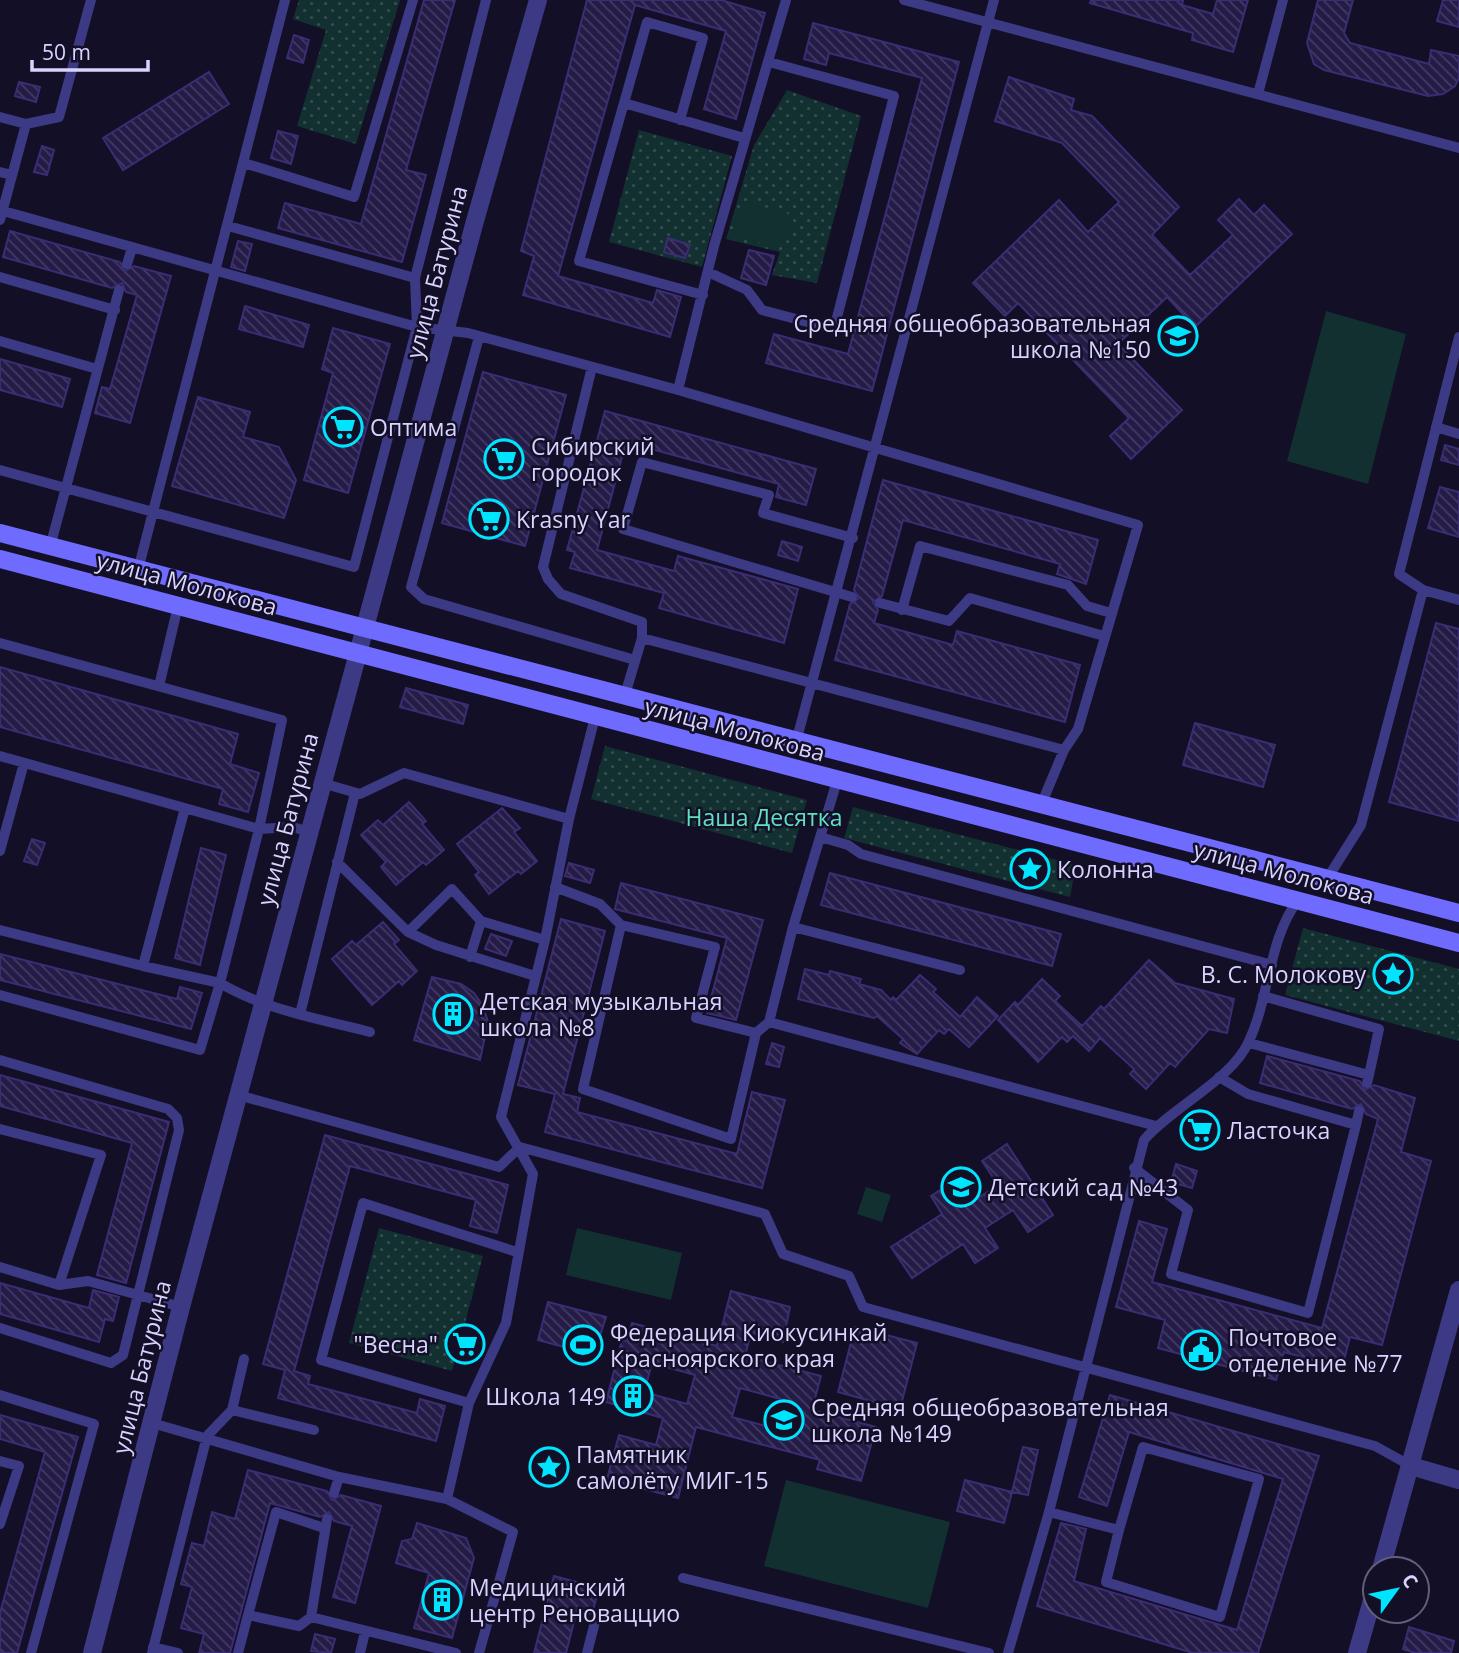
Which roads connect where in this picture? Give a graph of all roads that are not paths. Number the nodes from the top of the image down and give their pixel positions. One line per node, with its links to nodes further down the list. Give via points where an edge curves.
1 (91, 0): 16 (lane, via 59,117)
2 (285, 0): 19 (lane)
3 (413, 0): 19 (lane, via 354,197)
4 (486, 0): 29 (lane)
5 (538, 0): 34 (street, улица Батурина)
6 (786, 0): 11 (lane)
7 (904, 0): 10 (lane)
8 (994, 0): 10 (lane)
9 (1283, 0): 12 (lane)
10 (988, 24): 12 (lane); 43 (lane)
11 (769, 62): 17 (lane); 26 (lane, via 894,96 834,329 762,310 747,290)
12 (1258, 94): 18 (lane)
13 (624, 103): 15 (lane); 15 (lane, via 647,22 703,38); 31 (lane, via 579,261)
14 (0, 117): 16 (lane)
15 (680, 120): 17 (lane)
16 (26, 124): 21 (lane)
17 (744, 138): 26 (lane)
18 (1459, 148)
19 (244, 163): 23 (lane)
20 (0, 172): 21 (lane)
21 (12, 175): 22 (lane)
22 (1, 214): 24 (lane)
23 (228, 226): 27 (lane); 29 (lane)
24 (132, 247): 25 (lane); 27 (lane)
25 (127, 264)
26 (708, 272): 31 (lane)
27 (214, 273): 33 (lane); 46 (lane)
28 (0, 278): 32 (lane)
29 (415, 278): 33 (lane)
30 (119, 290): 32 (lane)
31 (703, 295): 40 (lane)
32 (115, 310): 39 (lane)
33 (417, 327): 34 (lane); 46 (lane, via 354,567)
34 (445, 331): 35 (lane); 60 (street, улица Батурина)
35 (479, 337): 38 (lane); 65 (lane, via 411,587 424,599)
36 (1459, 337): 41 (lane)
37 (0, 341): 39 (lane)
38 (592, 367): 40 (lane); 62 (lane, via 543,567 561,594 642,622)
39 (97, 369): 45 (lane)
40 (678, 390): 43 (lane)
41 (1436, 427): 42 (lane); 52 (lane, via 1399,574)
42 (1459, 434)
43 (877, 450): 48 (lane); 59 (lane, via 1138,525)
44 (0, 470): 45 (lane)
45 (68, 489): 46 (lane); 49 (lane)
46 (153, 512): 51 (lane)
47 (0, 533): 49 (main road, улица Молокова)
48 (853, 538): 53 (lane); 53 (lane, via 763,513 769,495 642,462 623,529)
49 (50, 547): 51 (main road, улица Молокова)
50 (0, 559): 57 (main road, улица Молокова)
51 (138, 570): 60 (main road, улица Молокова)
52 (1423, 590): 55 (lane); 85 (lane, via 1361,825)
53 (838, 592): 54 (lane); 66 (lane)
54 (852, 597)
55 (1459, 600)
56 (880, 603): 58 (lane)
57 (178, 606): 64 (main road, улица Молокова); 67 (lane)
58 (902, 610): 59 (lane, via 920,546 1069,585 1087,606); 61 (lane, via 948,621 970,598)
59 (1111, 613): 61 (lane)
60 (365, 629): 64 (street, улица Батурина); 68 (main road, улица Молокова)
61 (1104, 636): 71 (lane, via 1078,729)
62 (642, 638): 65 (lane); 66 (lane)
63 (0, 643): 67 (lane)
64 (358, 654): 69 (main road, улица Молокова); 75 (street, улица Батурина)
65 (635, 660): 68 (lane)
66 (812, 683): 70 (lane); 71 (lane)
67 (159, 686): 80 (lane, via 282,720)
68 (624, 698): 70 (main road, улица Молокова)
69 (595, 717): 74 (main road, улица Молокова); 79 (lane)
70 (796, 742): 77 (main road, улица Молокова)
71 (1064, 750): 77 (lane)
72 (0, 756): 73 (lane)
73 (24, 763): 78 (lane); 83 (lane)
74 (837, 781): 82 (lane); 87 (main road, улица Молокова)
75 (323, 783): 76 (lane); 81 (street, улица Батурина)
76 (355, 793): 79 (lane, via 404,772); 84 (lane)
77 (1041, 805): 85 (main road, улица Молокова)
78 (184, 808): 80 (lane); 98 (lane)
79 (569, 819): 86 (lane)
80 (259, 829): 81 (lane, via 293,827); 101 (lane)
81 (309, 832): 104 (street, улица Батурина)
82 (820, 836): 91 (lane); 97 (lane, via 861,854)
83 (0, 851)
84 (337, 862): 93 (lane); 105 (lane)
85 (1328, 879): 88 (main road, улица Молокова)
86 (555, 887): 90 (lane, via 600,904); 94 (lane)
87 (1298, 900): 95 (main road, улица Молокова); 97 (lane, via 1285,918)
88 (1459, 913)
89 (481, 921): 93 (lane, via 452,889); 94 (lane); 96 (lane)
90 (621, 925): 108 (lane, via 715,947 696,1018); 108 (lane, via 583,1088 731,1139)
91 (793, 927): 99 (lane); 106 (lane)
92 (0, 930): 98 (lane)
93 (408, 932): 96 (lane)
94 (545, 940): 100 (lane)
95 (1459, 943)
96 (470, 957): 100 (lane)
97 (1272, 965): 103 (lane)
98 (143, 966): 101 (lane)
99 (960, 970)
100 (535, 976): 117 (lane, via 501,1117)
101 (220, 984): 102 (lane, via 200,1050); 104 (lane)
102 (0, 995)
103 (1264, 996): 109 (lane); 109 (lane, via 1378,1029 1368,1079)
104 (263, 1002): 105 (lane); 112 (street, улица Батурина)
105 (300, 1014): 107 (lane)
106 (769, 1022): 108 (lane); 115 (lane)
107 (370, 1032)
108 (756, 1033)
109 (1248, 1043): 111 (lane)
110 (0, 1060): 123 (lane, via 168,1109 177,1118 179,1130)
111 (1219, 1077): 114 (lane, via 1248,1094); 115 (lane)
112 (238, 1095): 117 (lane, via 499,1167); 124 (street, улица Батурина)
113 (1359, 1111): 114 (lane)
114 (1356, 1125): 118 (lane, via 1308,1313 1171,1274 1188,1210)
115 (1156, 1126): 118 (lane, via 1144,1140)
116 (0, 1129): 121 (lane, via 100,1156)
117 (520, 1147): 119 (lane, via 533,1174); 127 (lane, via 765,1214 783,1255 849,1276 863,1307)
118 (1135, 1168): 127 (lane)
119 (517, 1252): 129 (lane, via 506,1323); 129 (lane, via 363,1203 321,1360)
120 (0, 1267): 121 (lane)
121 (59, 1285): 123 (lane, via 88,1281)
122 (1459, 1290): 135 (street)
123 (137, 1294): 124 (lane); 125 (lane, via 123,1355 111,1363)
124 (181, 1307): 131 (street, улица Батурина)
125 (0, 1328)
126 (244, 1359): 130 (lane)
127 (1086, 1365): 135 (lane, via 1376,1446); 140 (lane)
128 (0, 1395): 152 (lane, via 94,1424)
129 (469, 1403): 139 (lane)
130 (232, 1410): 132 (lane); 133 (lane)
131 (152, 1423): 133 (lane); 151 (street, улица Батурина)
132 (314, 1430)
133 (207, 1437): 136 (lane); 150 (lane)
134 (0, 1461): 141 (lane, via 19,1466)
135 (1410, 1466): 137 (street); 143 (street)
136 (339, 1477): 138 (lane); 139 (lane)
137 (1457, 1486)
138 (334, 1493)
139 (447, 1499): 157 (lane, via 513,1532)
140 (1049, 1512): 142 (lane); 160 (lane)
141 (0, 1524)
142 (1119, 1530): 142 (lane, via 1106,1582 1220,1617 1259,1479 1143,1447)
143 (1385, 1555)
144 (683, 1578): 159 (lane)
145 (248, 1615): 146 (lane, via 299,1626); 146 (lane, via 276,1512 325,1523); 154 (lane)
146 (311, 1617): 149 (lane)
147 (595, 1622): 158 (lane)
148 (1365, 1625): 161 (street)
149 (365, 1632): 155 (lane); 156 (lane)
150 (152, 1650): 153 (lane)
151 (96, 1652)
152 (31, 1653)
153 (178, 1653)
154 (238, 1653)
155 (360, 1653)
156 (456, 1653)
157 (479, 1653)
158 (587, 1653)
159 (989, 1653)
160 (1008, 1653)
161 (1357, 1653)

